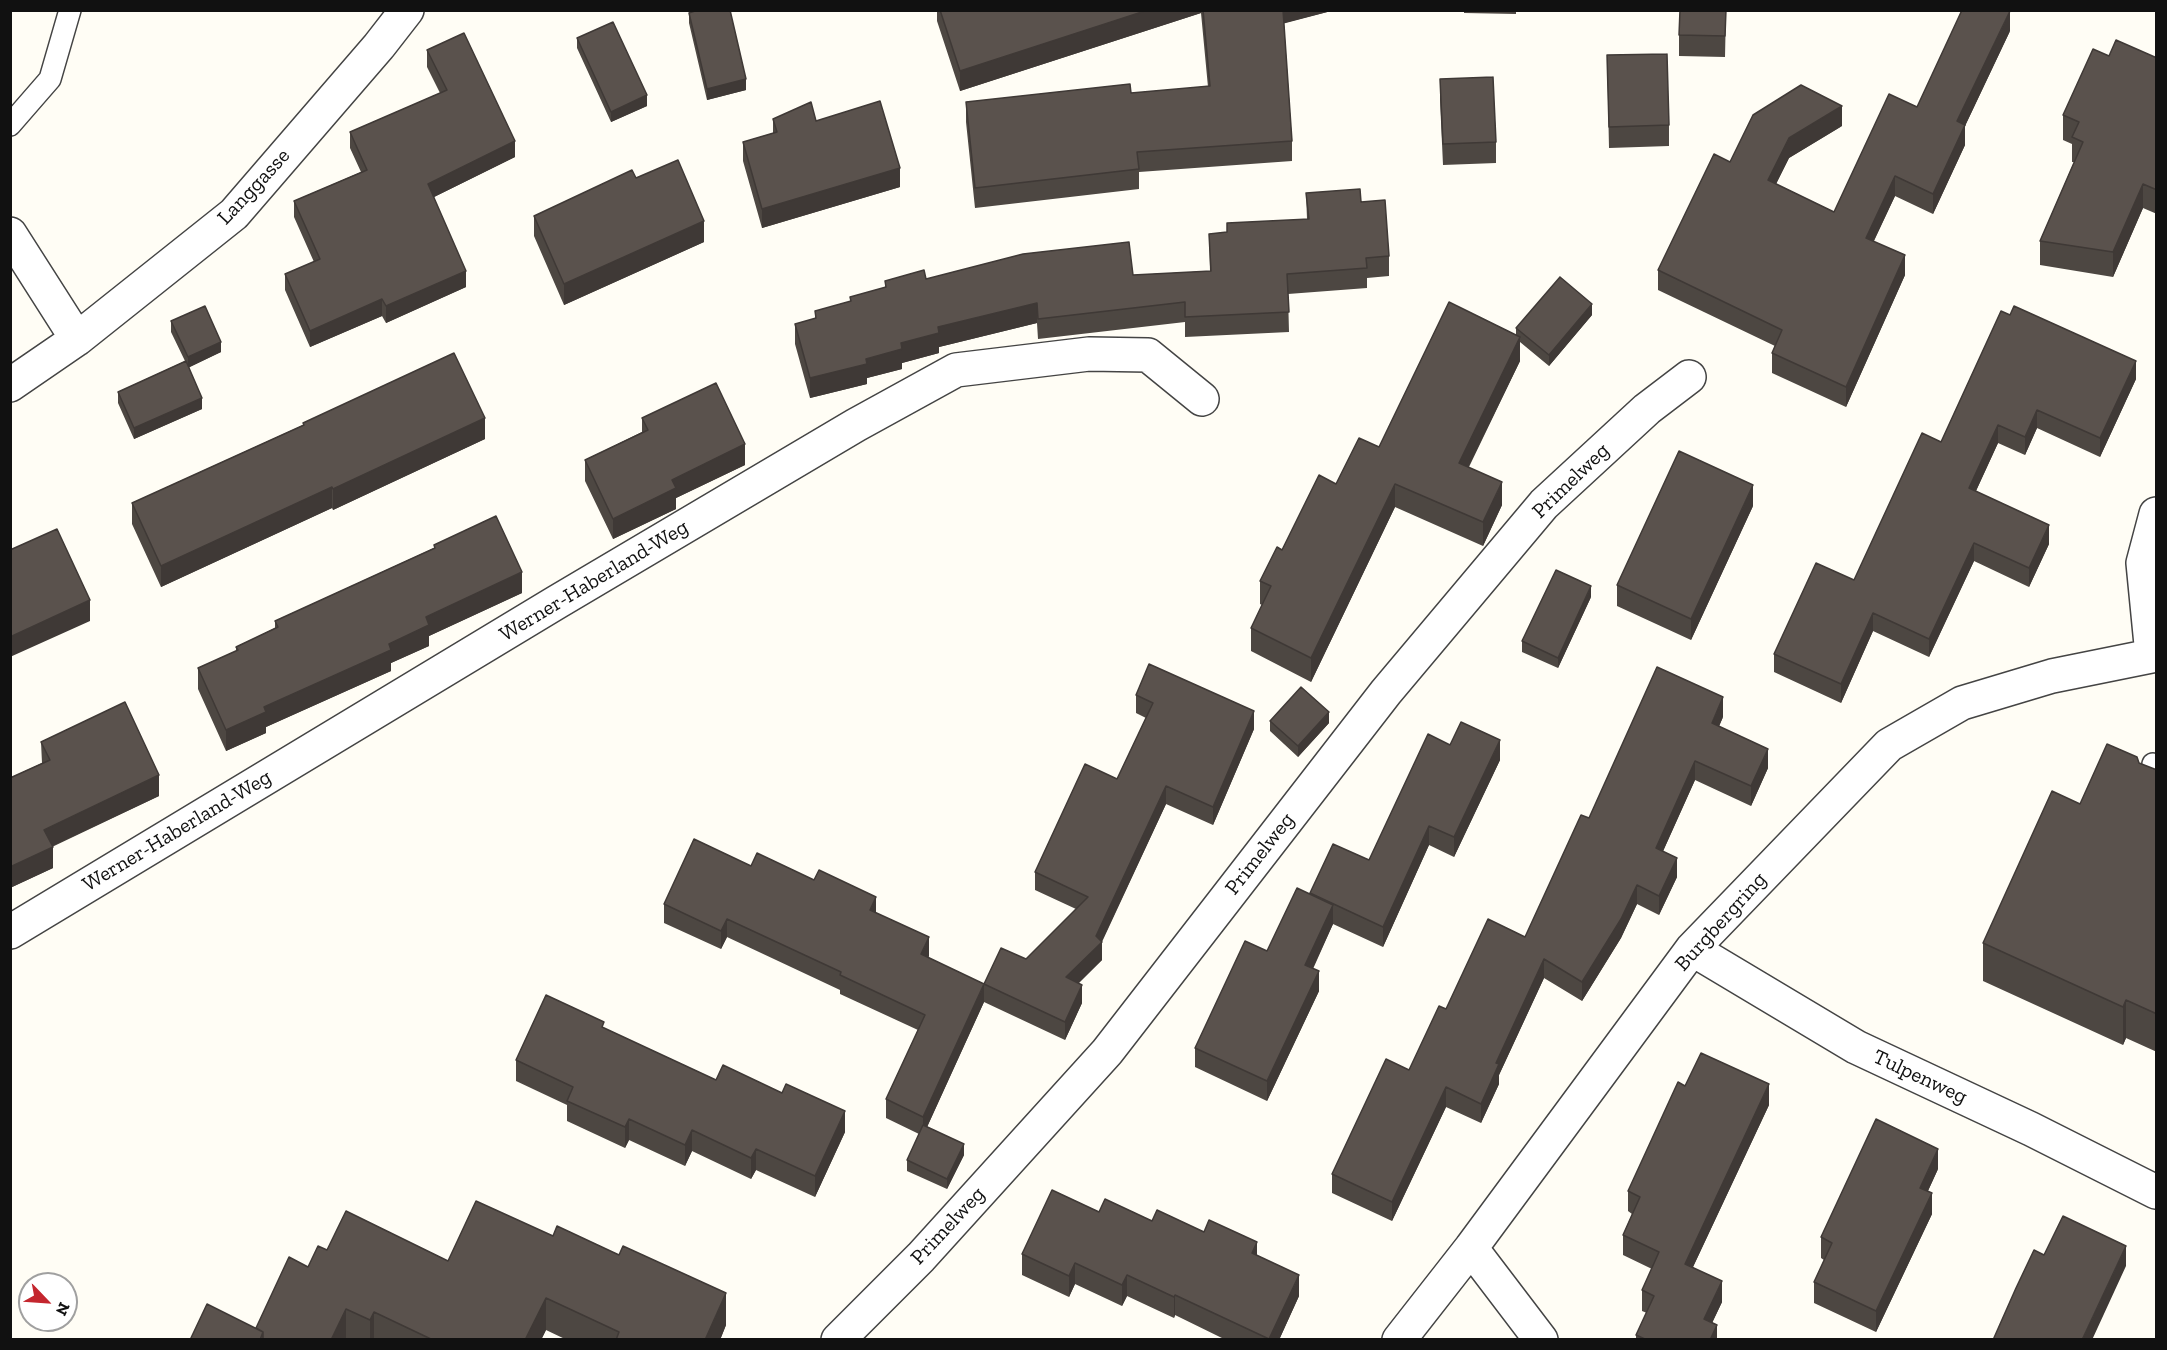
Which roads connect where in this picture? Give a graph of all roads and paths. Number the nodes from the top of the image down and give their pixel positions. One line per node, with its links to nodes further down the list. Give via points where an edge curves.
1 (70, 10): 3 (lane, via 50,79)
2 (407, 10): 5 (street, Langgasse, via 234,214)
3 (10, 125)
4 (10, 234): 5 (street)
5 (77, 339): 7 (street, Langgasse)
6 (1689, 377): 15 (street, Primelweg, via 1544,504 1386,692 1107,1052 921,1257)
7 (10, 385)
8 (1202, 399): 11 (street, Werner-Haberland-Weg, via 1148,356 1089,354 956,370 568,596)
9 (2157, 514): 10 (street, via 2143,563)
10 (2155, 655): 12 (street, Burgbergring, via 2052,676 1962,703 1889,746)
11 (10, 932)
12 (1692, 949): 13 (street, Tulpenweg, via 1856,1047); 14 (street, Burgbergring)
13 (2157, 1192)
14 (1471, 1248): 16 (street, Burgbergring); 17 (street)
15 (838, 1340)
16 (1399, 1340)
17 (1541, 1340)

